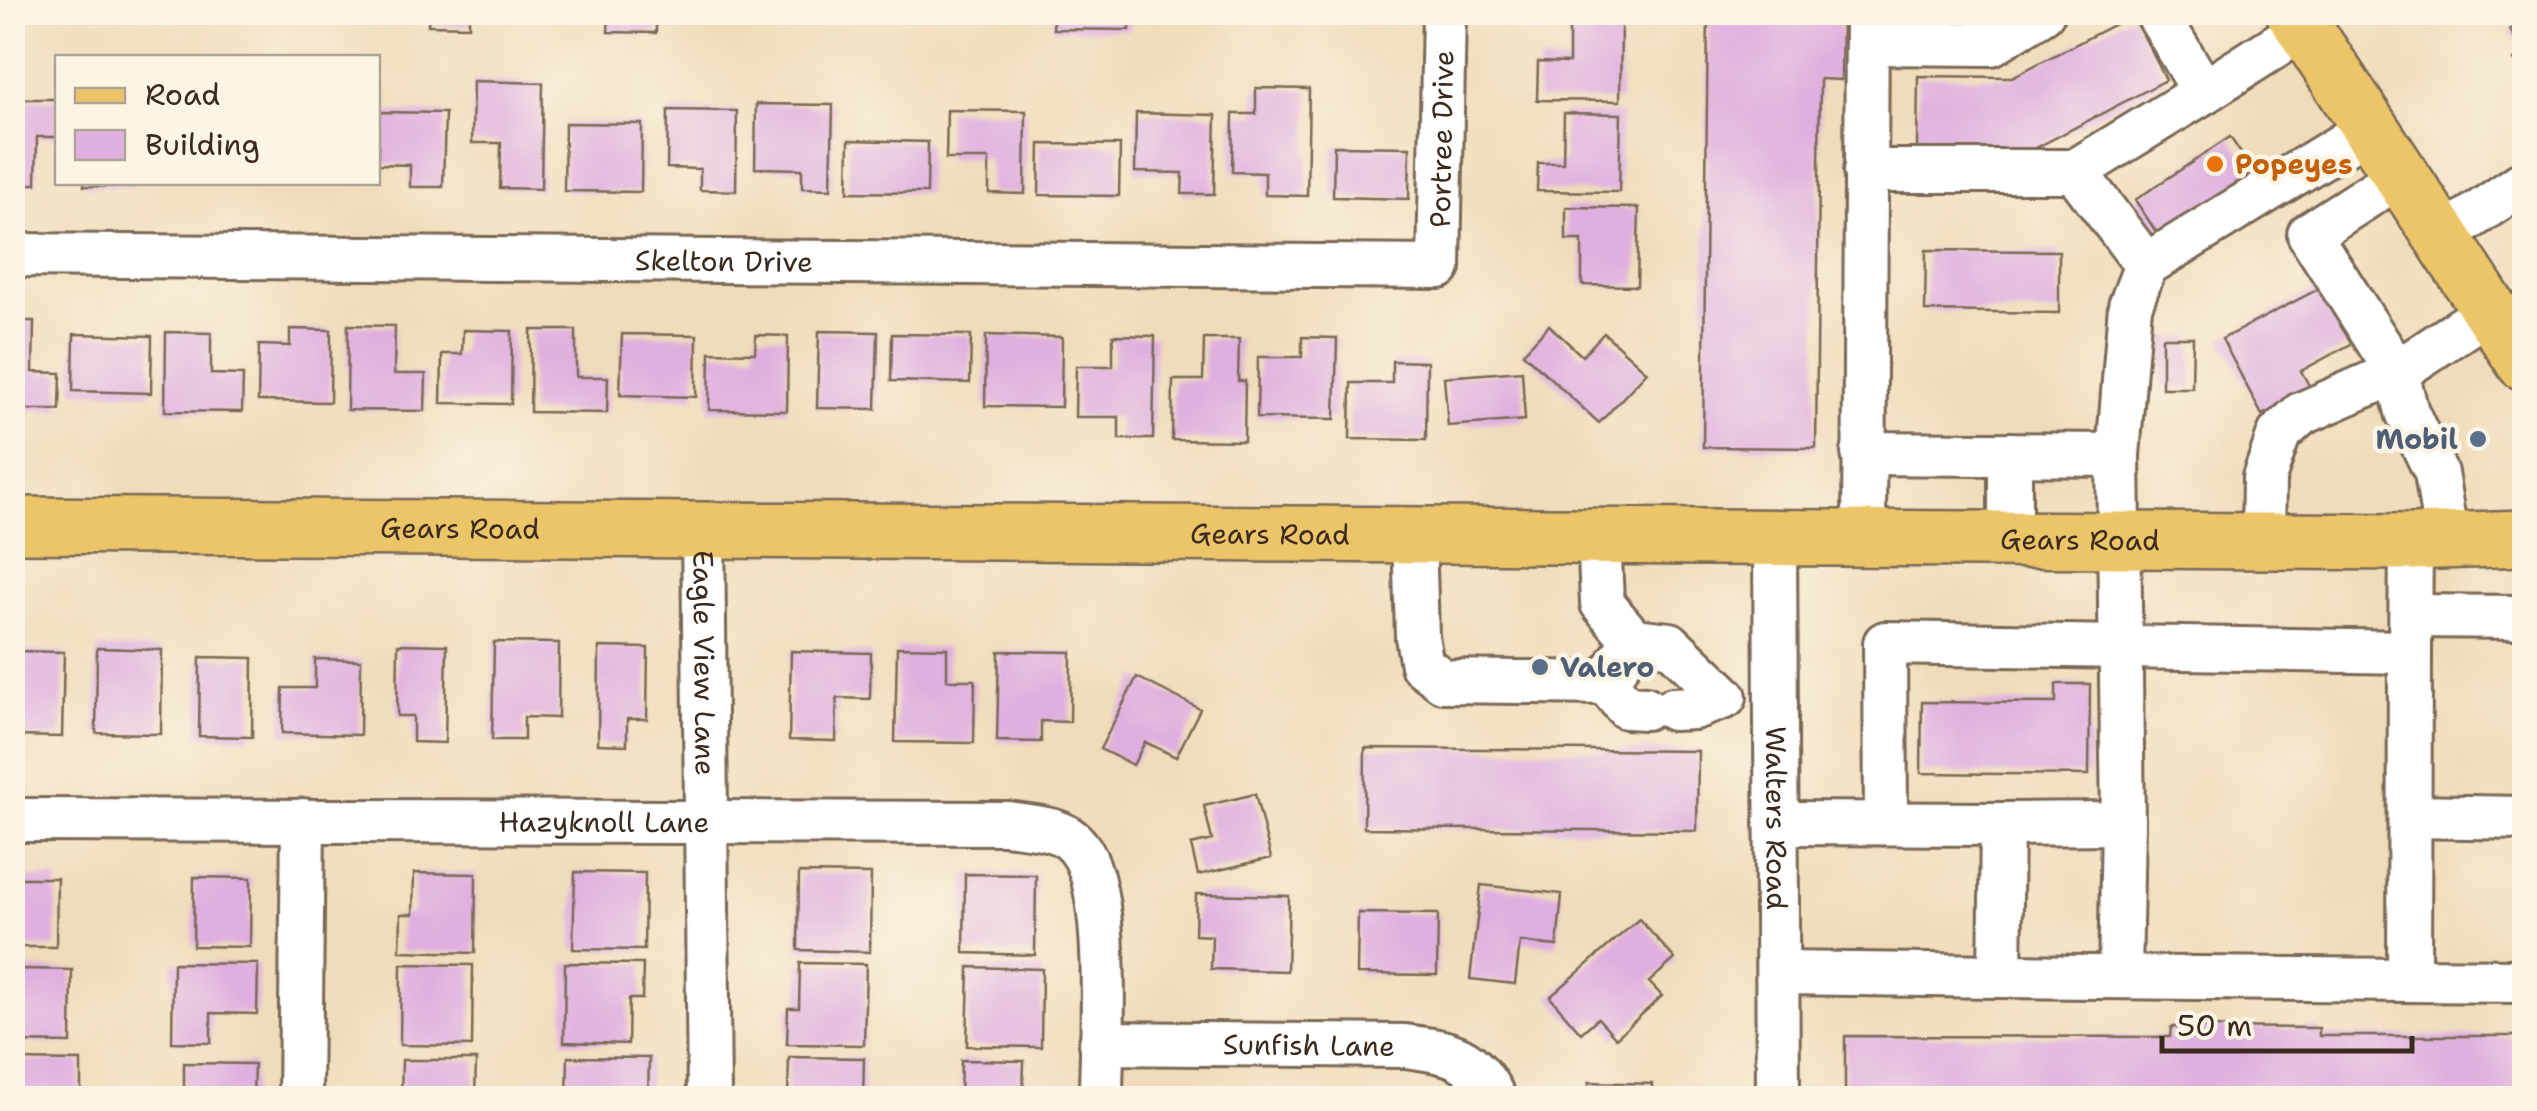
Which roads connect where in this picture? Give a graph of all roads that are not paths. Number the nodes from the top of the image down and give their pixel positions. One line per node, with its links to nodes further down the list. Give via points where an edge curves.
1 (1444, 12): 15 (street, Portree Drive)
2 (2156, 12): 6 (street)
3 (2035, 15): 5 (street, via 1991,44)
4 (2299, 20): 6 (street); 7 (main road)
5 (1868, 28): 9 (street)
6 (2204, 92): 8 (street)
7 (2370, 128): 10 (main road); 14 (street)
8 (2075, 170): 9 (street); 14 (street)
9 (1865, 171): 19 (street)
10 (2401, 174): 12 (main road); 18 (street, via 2308,234)
11 (2524, 182): 12 (street)
12 (2442, 237): 16 (main road)
13 (12, 254): 15 (street, Skelton Drive)
14 (2146, 264): 21 (street, via 2130,306)
15 (1438, 267)
16 (2490, 310): 17 (main road); 18 (street)
17 (2524, 362)
18 (2398, 372): 31 (street, via 2301,414 2278,434 2264,478); 32 (street, via 2407,412 2436,473)
19 (1863, 453): 20 (street); 27 (street)
20 (2010, 454): 21 (street); 29 (street)
21 (2118, 454): 30 (street)
22 (12, 525): 23 (main road, Gears Road)
23 (703, 528): 24 (main road, Gears Road); 44 (street, Eagle View Lane)
24 (1414, 533): 25 (main road, Gears Road); 37 (street, via 1422,665 1443,681)
25 (1599, 534): 26 (main road, Gears Road); 35 (street, via 1602,603)
26 (1775, 536): 27 (main road, Gears Road); 38 (street, Walters Road)
27 (1864, 537): 29 (main road, Gears Road)
28 (2524, 538): 32 (main road, Gears Road)
29 (2010, 539): 30 (main road, Gears Road)
30 (2121, 540): 31 (main road, Gears Road); 36 (street)
31 (2263, 541): 32 (main road, Gears Road)
32 (2429, 542): 34 (street)
33 (2524, 617): 34 (street)
34 (2410, 634): 36 (street); 40 (street)
35 (1633, 640): 37 (street); 39 (street, via 1670,644)
36 (2122, 646): 45 (street, via 1886,643); 48 (street)
37 (1606, 683): 39 (street, via 1626,706 1694,708)
38 (1776, 695): 39 (street); 46 (street, Walters Road)
39 (1725, 697)
40 (2410, 816): 41 (street); 52 (street)
41 (2524, 818)
42 (12, 820): 43 (street, Hazyknoll Lane)
43 (303, 820): 44 (street, Hazyknoll Lane); 55 (street)
44 (705, 821): 54 (street, Hazyknoll Lane, via 1007,823 1058,831 1078,846 1099,909); 56 (street, Eagle View Lane)
45 (1886, 822): 46 (street); 47 (street)
46 (1776, 823): 49 (street, Walters Road)
47 (2002, 824): 48 (street); 50 (street)
48 (2123, 824): 51 (street)
49 (1779, 973): 50 (street); 59 (street, Walters Road)
50 (2000, 976): 51 (street)
51 (2120, 977): 52 (street)
52 (2410, 980): 53 (street)
53 (2524, 982)
54 (1101, 1043): 57 (street); 58 (street, Sunfish Lane, via 1434,1050 1482,1074)
55 (300, 1098)
56 (708, 1098)
57 (1101, 1098)
58 (1494, 1098)
59 (1778, 1098)

